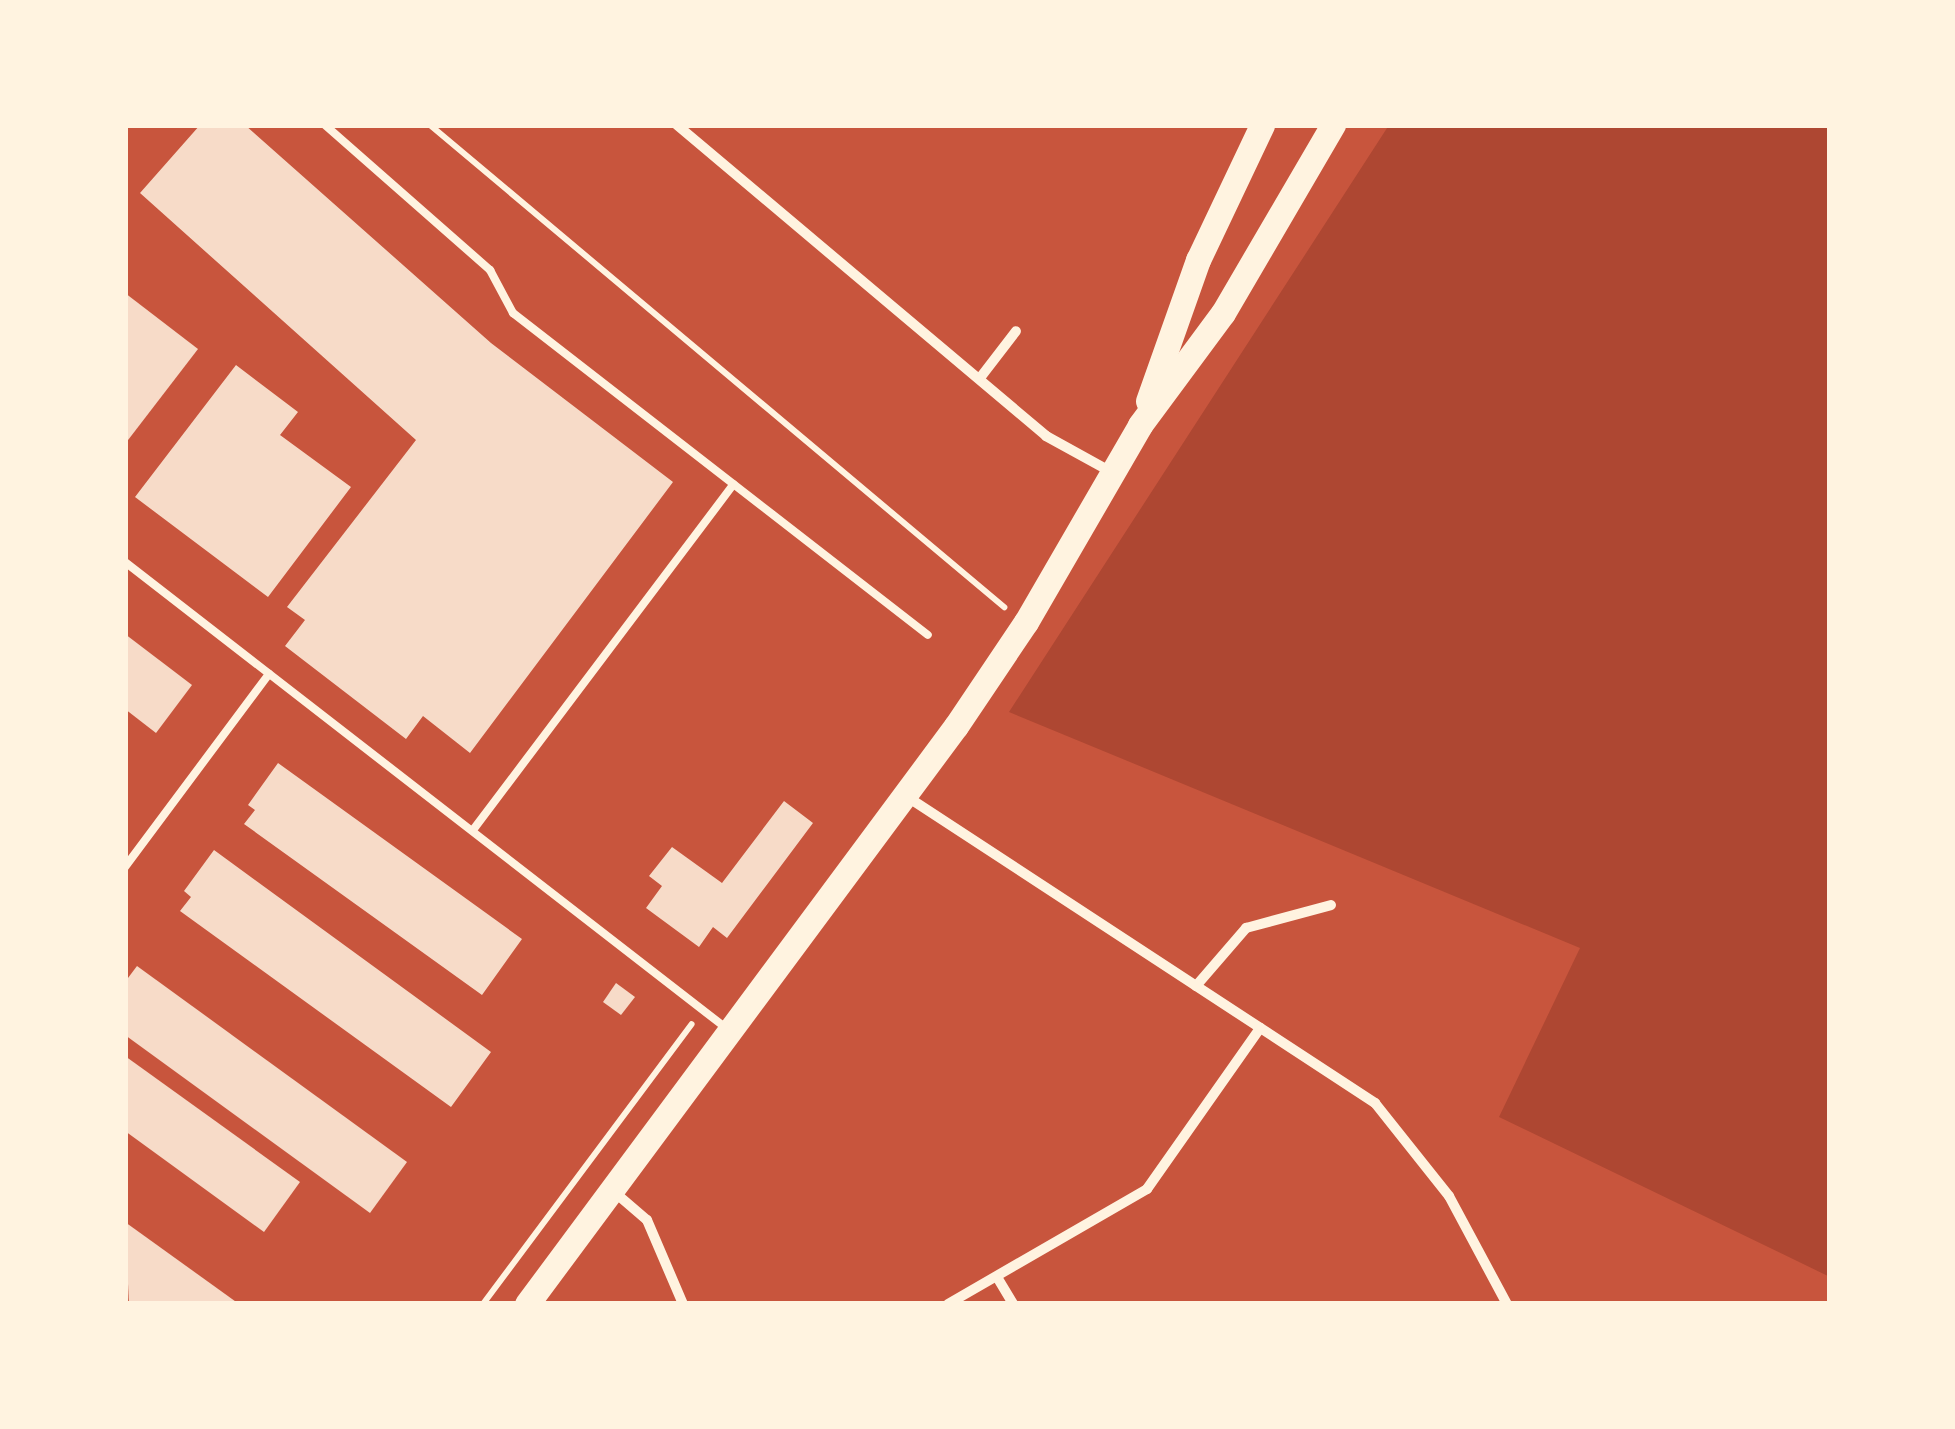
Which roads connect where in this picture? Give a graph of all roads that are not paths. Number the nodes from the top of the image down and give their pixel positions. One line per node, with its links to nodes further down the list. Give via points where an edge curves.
1 (325, 125): 9 (lane, via 490,270 514,313)
2 (677, 125): 6 (street)
3 (1262, 125): 7 (main road, via 1198,260)
4 (1333, 125): 7 (main road, via 1222,313)
5 (1016, 331): 6 (street)
6 (980, 378): 8 (street, via 1046,436)
7 (1140, 425): 8 (main road)
8 (1113, 473): 13 (main road, via 1026,622)
9 (734, 484): 11 (lane); 14 (lane)
10 (125, 562): 12 (lane)
11 (928, 636)
12 (270, 674): 14 (lane); 15 (lane)
13 (906, 796): 17 (street); 19 (main road)
14 (473, 830): 19 (lane)
15 (125, 868)
16 (1331, 905): 17 (street, via 1246,928)
17 (1196, 986): 18 (street)
18 (1260, 1028): 21 (street, via 1147,1190); 26 (street, via 1376,1103 1449,1196)
19 (730, 1032): 20 (main road)
20 (612, 1190): 22 (main road); 23 (street, via 647,1220)
21 (997, 1277): 24 (street); 25 (street)
22 (527, 1304)
23 (684, 1304)
24 (948, 1304)
25 (1013, 1304)
26 (1507, 1304)

